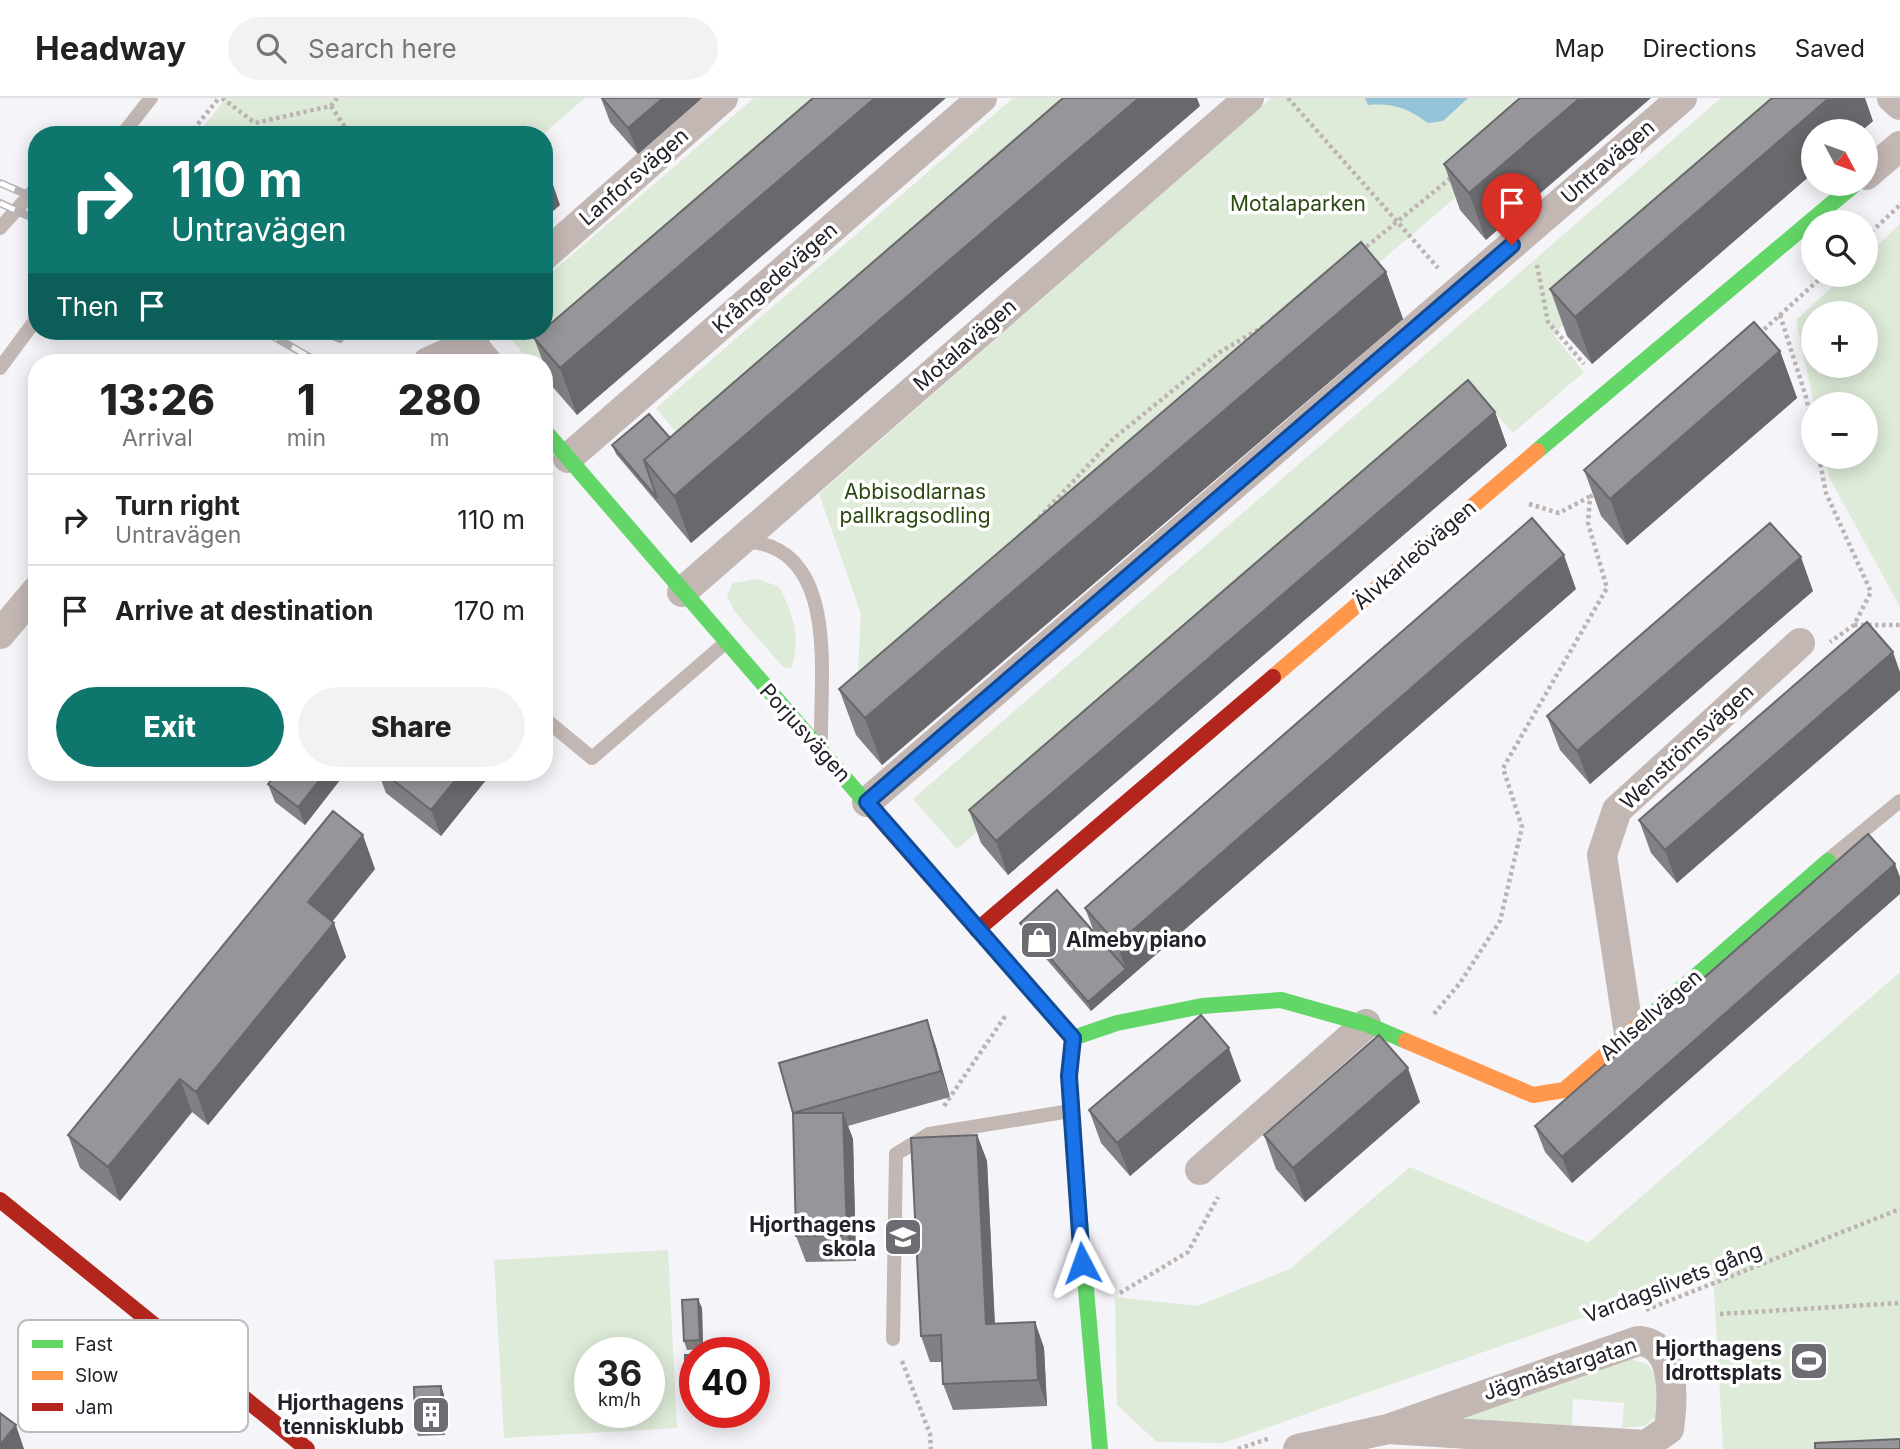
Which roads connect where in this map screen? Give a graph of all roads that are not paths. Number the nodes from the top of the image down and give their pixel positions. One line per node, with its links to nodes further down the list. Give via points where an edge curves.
1 (151, 98): 8 (lane)
2 (723, 98): 14 (street, Lanforsvägen)
3 (982, 98): 20 (street, Krångedevägen)
4 (1249, 98): 21 (street, Motalavägen)
5 (1682, 98): 30 (street, Untravägen)
6 (1892, 98): 7 (street)
7 (1900, 105)
8 (129, 126)
9 (1900, 146): 10 (street)
10 (1878, 165)
11 (1841, 196): 32 (street, Älvkarleövägen)
12 (28, 197): 13 (lane)
13 (0, 228)
14 (553, 248)
15 (28, 330): 18 (lane)
16 (479, 345): 17 (street)
17 (452, 354)
18 (0, 368)
19 (553, 440): 20 (street, Porjusvägen)
20 (568, 458): 22 (street, Porjusvägen)
21 (739, 541): 22 (street, Motalavägen); 28 (lane, via 778,547 806,576 820,624)
22 (682, 592): 25 (street, Porjusvägen)
23 (28, 601): 24 (street)
24 (0, 634)
25 (725, 643): 27 (lane, via 592,758); 28 (street, Porjusvägen)
26 (1800, 643): 34 (street, Wenströmsvägen, via 1617,810 1602,855)
27 (553, 726)
28 (821, 752): 30 (street, Porjusvägen)
29 (1900, 801): 31 (lane, Ahlsellvägen)
30 (867, 802): 32 (street, Porjusvägen)
31 (1828, 861): 34 (street, Ahlsellvägen)
32 (977, 930): 35 (street, Porjusvägen)
33 (1366, 1024): 34 (street, Ahlsellvägen, via 1532,1095 1564,1090); 35 (street, Ahlsellvägen, via 1281,1000 1202,1006 1117,1023); 37 (street)
34 (1629, 1034)
35 (1073, 1038): 36 (street)
36 (1071, 1110): 40 (lane, via 929,1134 896,1154); 44 (street)
37 (1200, 1170)
38 (0, 1200): 39 (street)
39 (148, 1320)
40 (893, 1339)
41 (248, 1401): 43 (street)
42 (1388, 1429): 42 (street, Jägmästargatan, via 1646,1445 1669,1429 1667,1360 1651,1341 1638,1340); 45 (street, Jägmästargatan)
43 (307, 1449)
44 (1100, 1449)
45 (1298, 1449)

